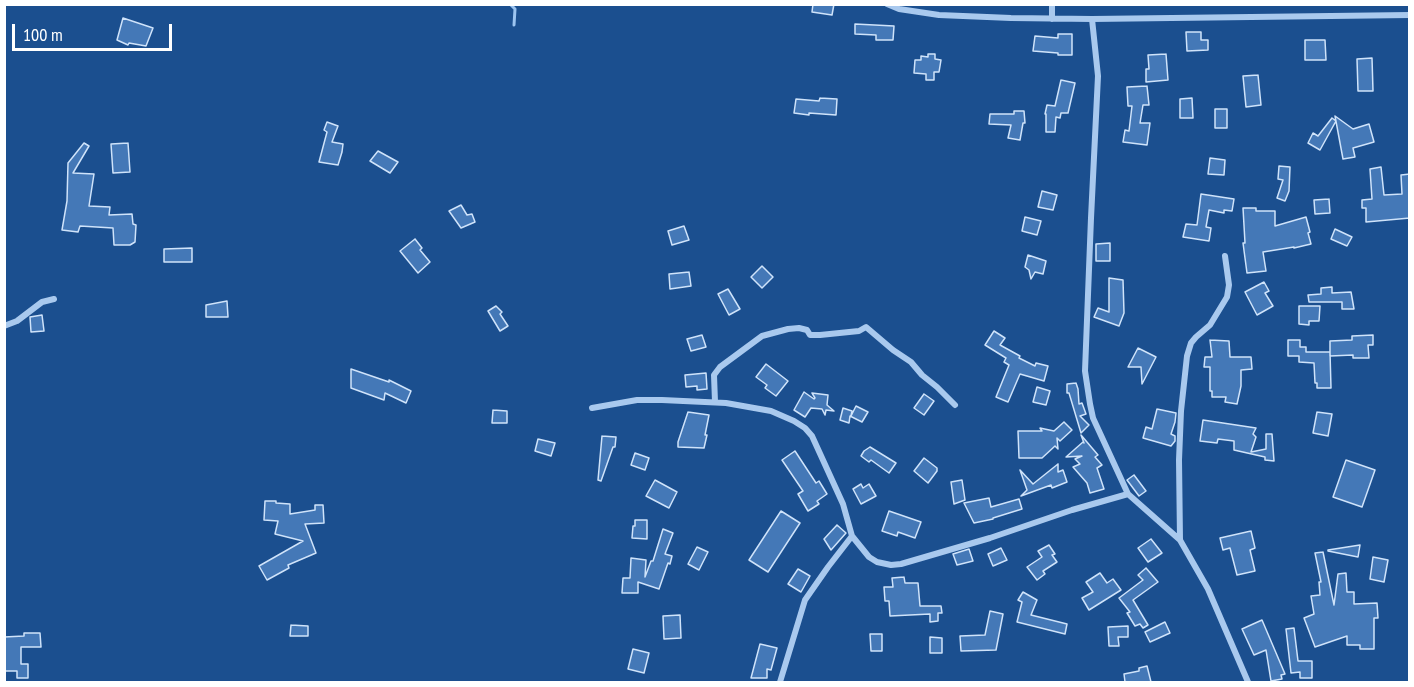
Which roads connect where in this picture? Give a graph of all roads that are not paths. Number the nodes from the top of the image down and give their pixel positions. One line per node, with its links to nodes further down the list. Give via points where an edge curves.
1 (887, 4): 4 (street, via 939,15)
2 (1052, 4): 4 (street)
3 (1410, 15): 5 (street)
4 (1052, 19): 5 (street)
5 (1092, 19): 12 (street, via 1098,76 1085,371 1093,417)
6 (1225, 256): 14 (street, via 1227,297 1210,325 1191,343 1187,356 1179,460)
7 (54, 298): 8 (street)
8 (4, 326)
9 (715, 402): 10 (street, via 714,375 762,336 799,328 810,335 820,335 866,327 911,362); 11 (street, via 637,400); 13 (street, via 771,411 805,428 843,504)
10 (955, 405)
11 (592, 408)
12 (1128, 494): 13 (street, via 901,564 877,561); 14 (street)
13 (852, 536): 15 (street, via 805,600)
14 (1180, 540): 16 (street, via 1208,589)
15 (780, 682)
16 (1248, 682)

